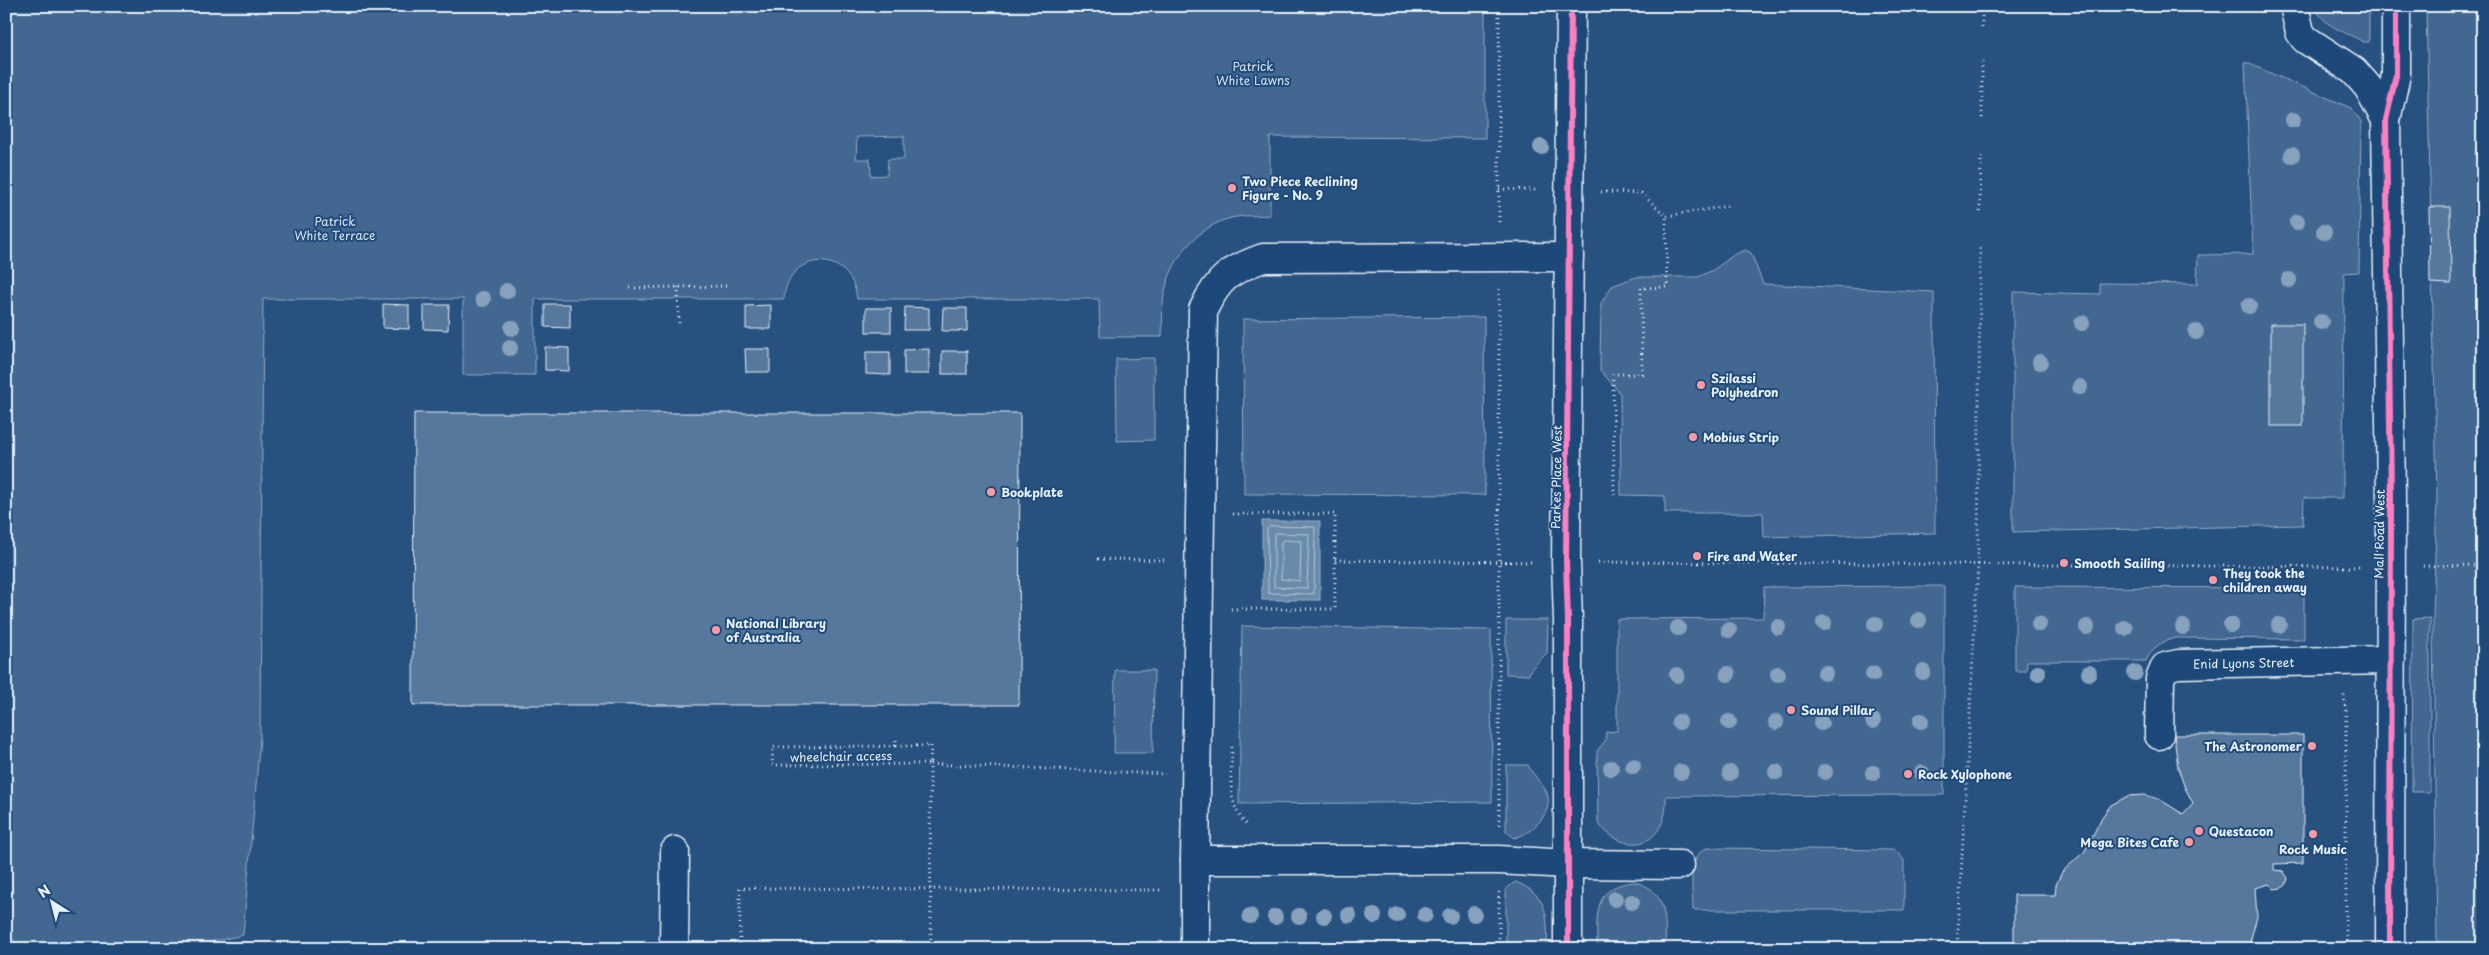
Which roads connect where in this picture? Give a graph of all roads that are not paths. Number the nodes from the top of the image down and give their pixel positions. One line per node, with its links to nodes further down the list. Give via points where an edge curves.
1 (1571, 6): 5 (street, Parkes Place West)
2 (2294, 6): 4 (street, via 2300,32 2305,39 2354,71 2368,87)
3 (2396, 6): 4 (street, Mall Road West, via 2396,75)
4 (2386, 120): 6 (street, Mall Road West)
5 (1569, 257): 9 (street, via 1263,258 1238,267 1214,286 1204,310); 10 (street, Parkes Place West)
6 (2390, 660): 7 (street, Enid Lyons Street, via 2178,664 2166,667 2160,679); 15 (street, Mall Road West)
7 (2159, 735)
8 (675, 851): 12 (street)
9 (1195, 860): 10 (street, via 1499,860); 13 (street)
10 (1568, 864): 11 (street); 14 (street, Parkes Place West)
11 (1680, 865)
12 (674, 949)
13 (1194, 949)
14 (1568, 949)
15 (2390, 949)

